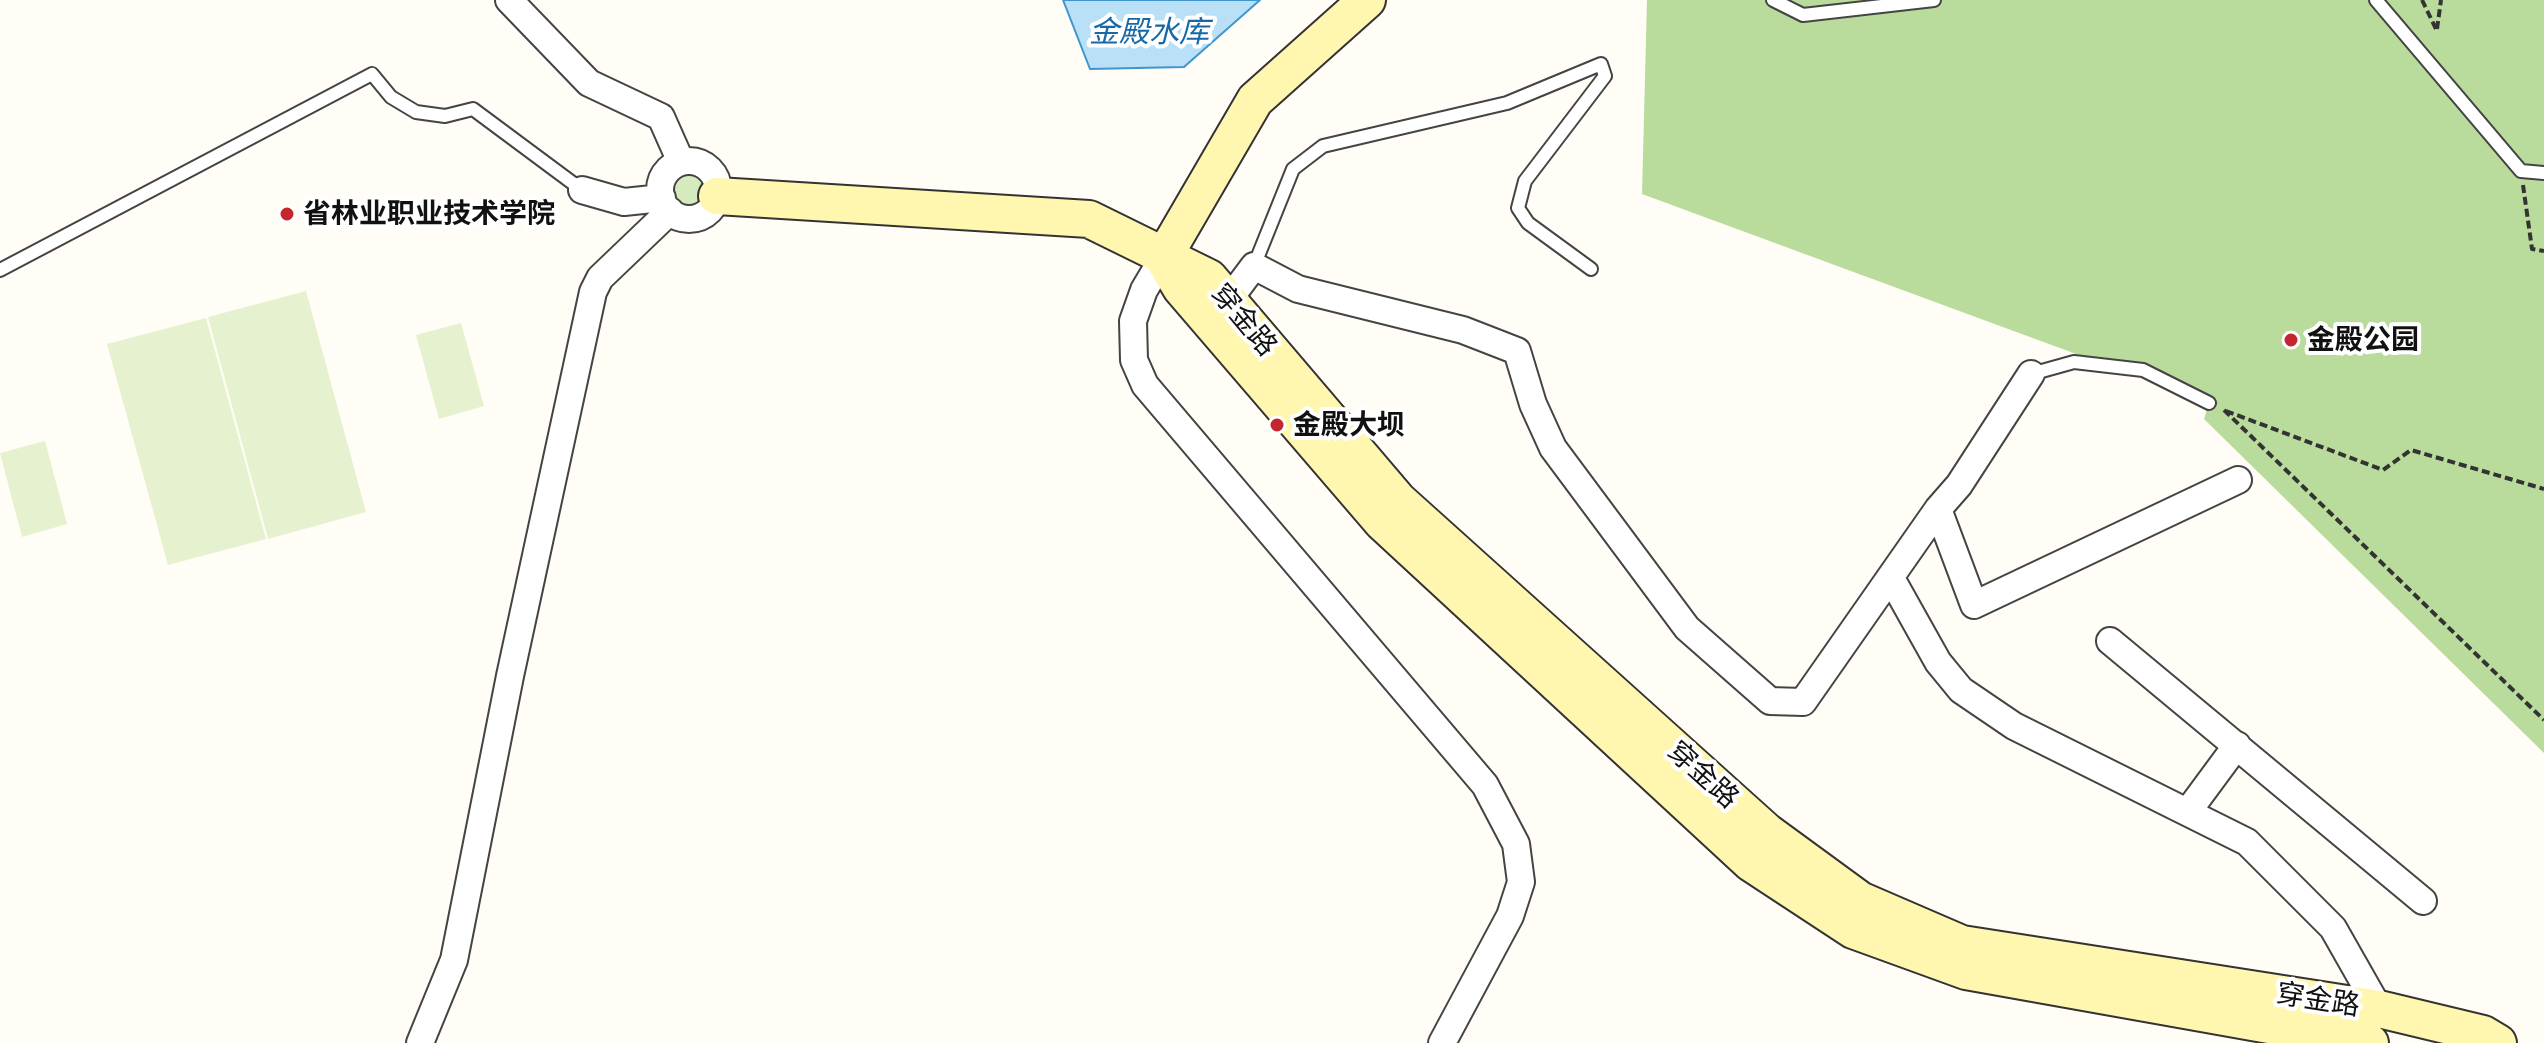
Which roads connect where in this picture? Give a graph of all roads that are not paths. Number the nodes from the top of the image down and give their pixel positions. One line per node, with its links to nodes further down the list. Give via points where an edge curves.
1 (509, 0): 6 (street, via 589,83 661,117)
2 (1367, 0): 11 (main road, via 1255,100)
3 (1773, 0): 4 (lane, via 1803,15)
4 (1934, 0)
5 (2376, 0): 7 (lane, via 2521,171)
6 (681, 162): 9 (street, via 705,166 717,182); 10 (street, via 663,178)
7 (2544, 173)
8 (582, 190): 10 (street, via 624,202); 14 (lane, via 473,109 445,116 416,112 391,97 372,74)
9 (717, 196): 10 (street, via 702,216 683,218); 11 (main road, via 1089,219)
10 (666, 204): 26 (street, via 593,292 454,960)
11 (1163, 258): 15 (main road, 穿金路, via 1209,278); 25 (main road, 穿金路, via 1191,299 1382,522 1751,863 1853,930 1966,971); 27 (street, via 1133,321 1134,360 1145,385 1485,785 1516,844 1521,882 1510,916)
12 (1254, 266): 13 (lane, via 1293,169 1323,146 1507,103 1601,64 1605,76 1525,181 1518,208 1528,223); 15 (street); 20 (street, via 1298,289 1463,330 1517,351 1553,448 1687,628 1770,701 1803,702)
13 (1591, 269)
14 (0, 270)
15 (1227, 302): 25 (main road, 穿金路, via 1398,500 1767,832 1860,900 1962,944)
16 (2031, 374): 17 (lane, via 2074,362 2143,370); 19 (street)
17 (2209, 403)
18 (2238, 480): 19 (street, via 1974,605)
19 (1938, 509): 20 (street)
20 (1891, 578): 23 (street, via 1938,662 1961,690 2014,726)
21 (2110, 641): 22 (street)
22 (2237, 745): 23 (street); 24 (street)
23 (2189, 810): 25 (street, via 2247,842 2333,928)
24 (2423, 901)
25 (2374, 1026): 28 (main road, 穿金路, via 2483,1034)
26 (420, 1043)
27 (1442, 1043)
28 (2498, 1043)

